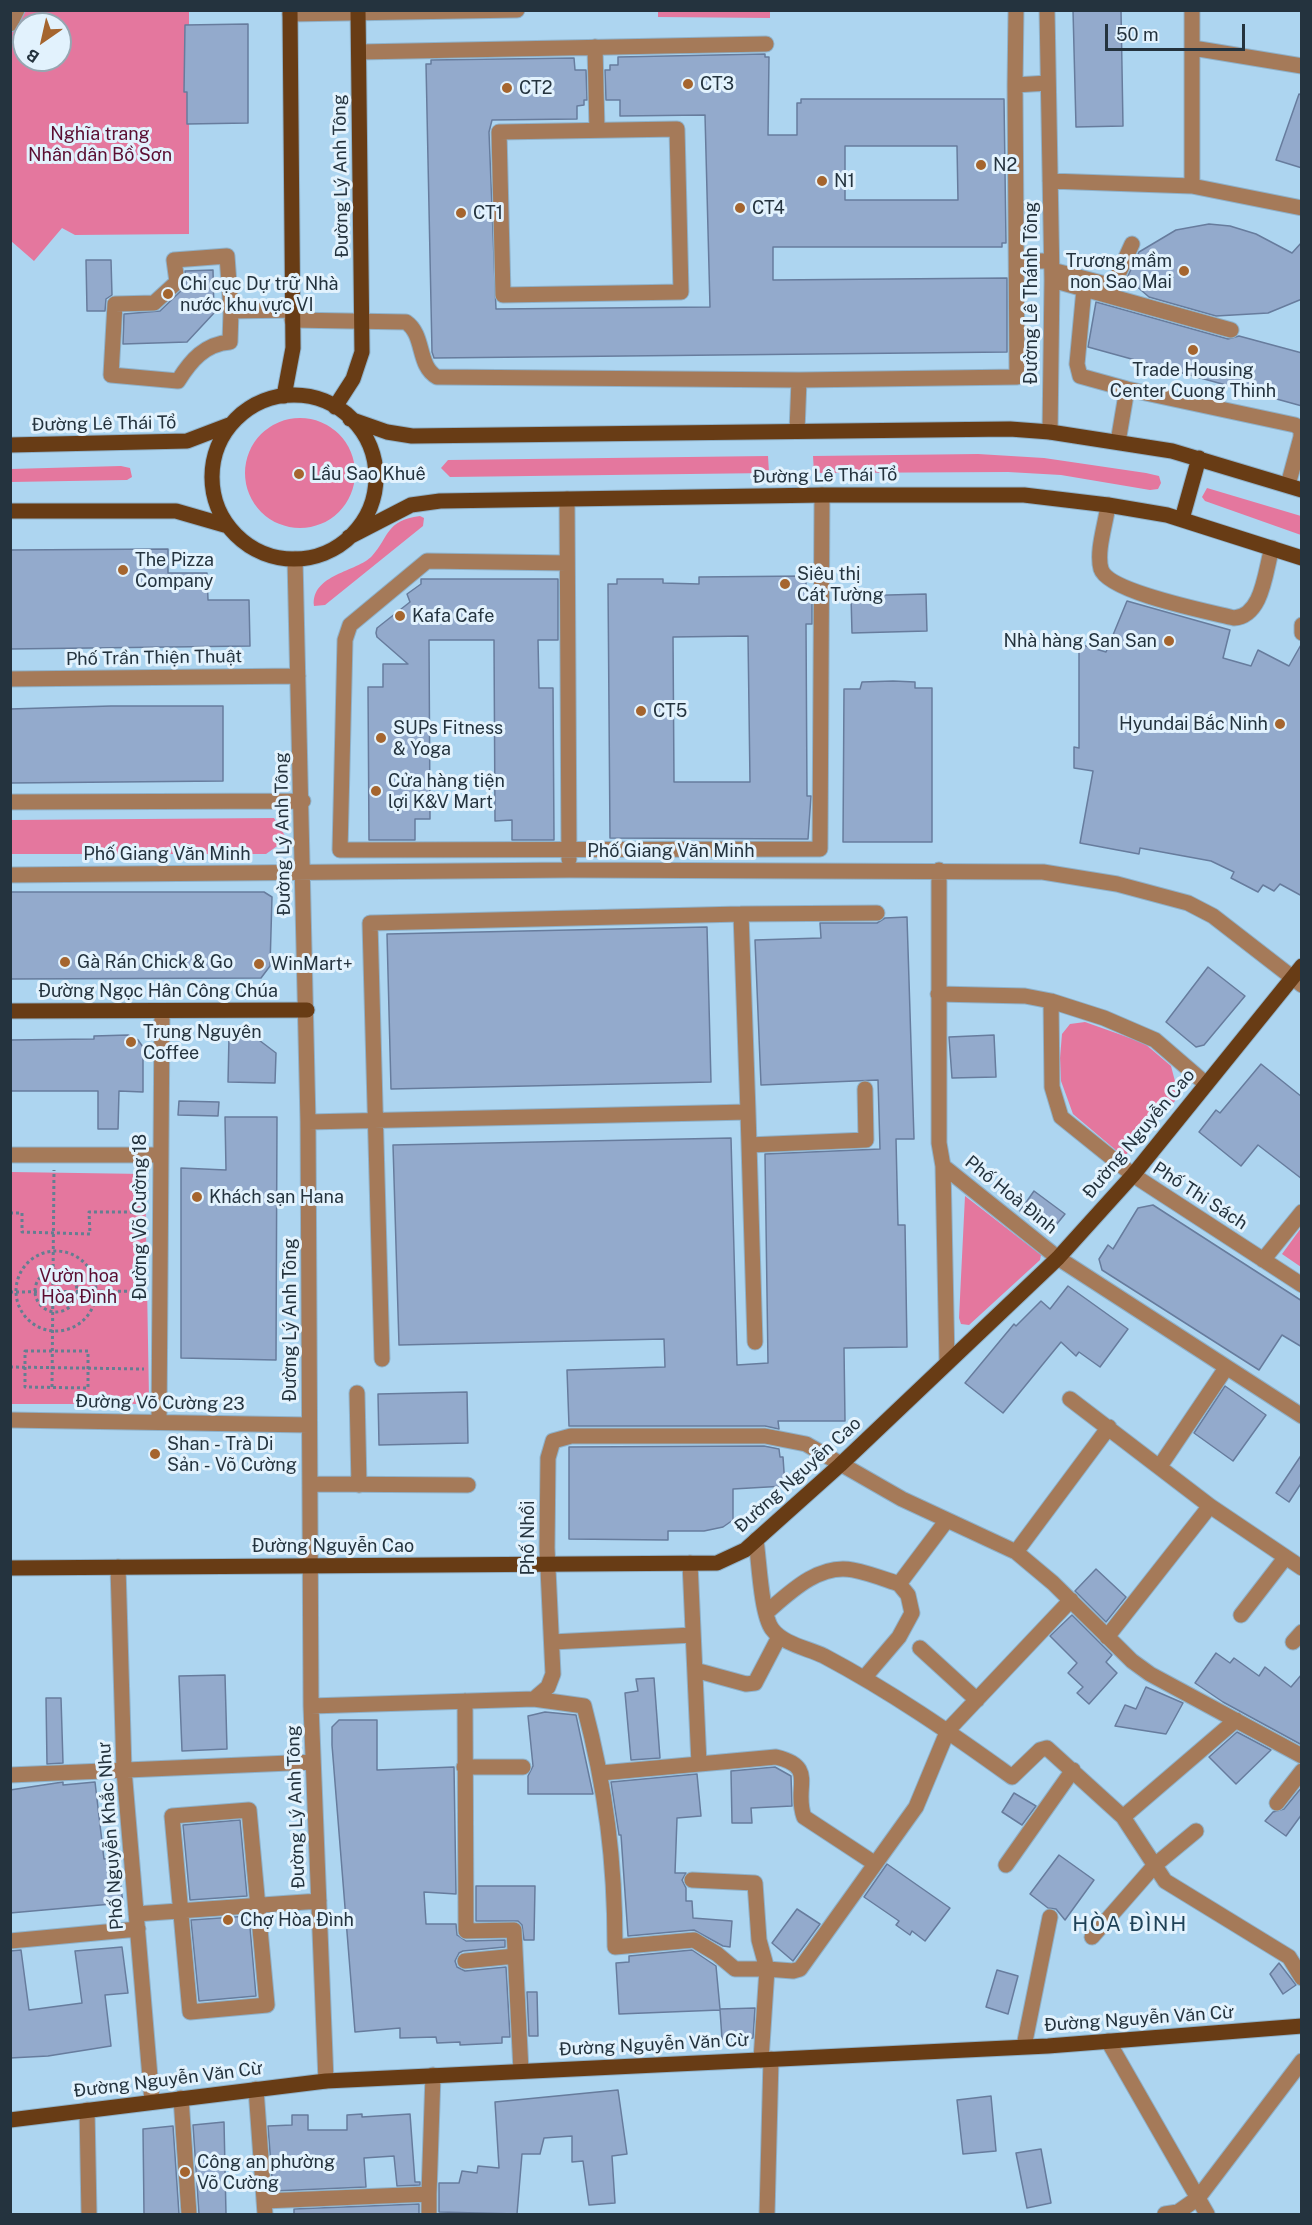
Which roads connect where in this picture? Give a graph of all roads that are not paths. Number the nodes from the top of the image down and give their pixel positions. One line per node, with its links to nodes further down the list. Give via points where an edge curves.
1 (17, 10): 10 (street)
2 (517, 10): 7 (street)
3 (1016, 10): 17 (street)
4 (1047, 10): 16 (street, Đường Lê Thánh Tông)
5 (1192, 10): 13 (street)
6 (420, 11): 7 (street); 9 (street)
7 (451, 11)
8 (290, 12): 9 (street); 27 (main road)
9 (358, 12): 14 (main road, Đường Lý Anh Tông)
10 (10, 24)
11 (766, 44): 12 (street)
12 (595, 47): 14 (street); 18 (street)
13 (1193, 48): 15 (street); 20 (street)
14 (359, 52): 28 (main road, Đường Lý Anh Tông)
15 (1302, 66)
16 (1048, 83): 17 (street); 19 (street, Đường Lê Thánh Tông)
17 (1015, 84): 23 (street)
18 (597, 130): 18 (street, via 499,132 503,295 681,292 677,129)
19 (1050, 181): 20 (street); 24 (street, Đường Lê Thánh Tông)
20 (1192, 186): 21 (street)
21 (1302, 208)
22 (1132, 244): 24 (street, via 1113,286)
23 (1017, 261): 24 (street); 30 (street, via 1017,377)
24 (1052, 270): 25 (street); 37 (street, Đường Lê Thánh Tông)
25 (1084, 289): 29 (street); 31 (street, via 1077,364 1080,376)
26 (231, 311): 26 (street, via 227,256 174,260 177,282 154,303 115,304 111,375 178,381 201,351 230,342); 27 (street)
27 (292, 315): 28 (street); 32 (main road, via 292,355)
28 (362, 321): 30 (street, via 400,320 411,325 429,371 437,377); 33 (main road, Đường Lý Anh Tông, via 362,354)
29 (1231, 330)
30 (799, 380): 36 (street)
31 (1126, 389): 38 (street); 41 (street, via 1295,425 1301,429 1301,437)
32 (284, 396): 33 (main road, via 313,398); 35 (main road, via 258,403)
33 (335, 407): 34 (main road)
34 (350, 418): 36 (main road, via 387,432 412,436); 48 (main road, via 366,440 375,478 368,511)
35 (231, 424): 39 (main road, Đường Lê Thái Tổ, via 187,441); 47 (main road, via 214,456 212,481 217,505)
36 (797, 431): 37 (main road)
37 (1050, 432): 38 (main road)
38 (1118, 442): 40 (main road)
39 (10, 445)
40 (1198, 458): 41 (main road); 46 (main road)
41 (1295, 488)
42 (822, 495): 43 (main road, Đường Lê Thái Tổ); 44 (main road, Đường Lê Thái Tổ, via 1002,494); 59 (street, via 819,849)
43 (567, 500): 48 (main road, Đường Lê Thái Tổ, via 422,503 396,511); 52 (street)
44 (1108, 505): 46 (main road, Đường Lê Thái Tổ); 49 (street, via 1100,566 1106,578 1127,590 1243,618 1253,611)
45 (10, 511): 47 (main road, via 177,511)
46 (1182, 519): 49 (main road, Đường Lê Thái Tổ)
47 (228, 526): 51 (main road, via 258,551)
48 (349, 537): 51 (main road, via 324,553)
49 (1272, 548): 50 (main road, Đường Lê Thái Tổ)
50 (1302, 558)
51 (295, 559): 55 (street, Đường Lý Anh Tông)
52 (567, 563): 59 (street); 59 (street, via 427,561 350,625 345,640 340,850)
53 (1302, 625): 54 (street)
54 (1302, 633)
55 (298, 676): 56 (street, Phố Trần Thiện Thuật); 57 (street, Đường Lý Anh Tông)
56 (10, 680)
57 (303, 801): 58 (street); 62 (street, Đường Lý Anh Tông)
58 (10, 802)
59 (569, 851): 60 (street)
60 (569, 870): 61 (street, Phố Giang Văn Minh); 62 (street, Phố Giang Văn Minh)
61 (939, 870): 66 (street, Phố Giang Văn Minh, via 1043,872 1171,897 1201,909); 67 (street, Phố Hoà Đình)
62 (304, 873): 63 (street, Phố Giang Văn Minh); 69 (street, Đường Lý Anh Tông)
63 (10, 875)
64 (877, 913): 65 (street)
65 (741, 914): 74 (street); 75 (street, via 370,923)
66 (1299, 976): 72 (main road, Đường Nguyễn Cao)
67 (938, 994): 68 (street); 80 (street, Phố Hoà Đình, via 939,1143)
68 (1051, 1000): 72 (street, via 1140,1032 1169,1051); 81 (street, Phố Thi Sách, via 1052,1088 1061,1117)
69 (307, 1010): 71 (main road, Đường Ngọc Hân Công Chúa); 76 (street, Đường Lý Anh Tông)
70 (10, 1011): 71 (main road, Đường Ngọc Hân Công Chúa)
71 (162, 1012): 79 (street, Đường Võ Cường 18)
72 (1206, 1084): 81 (main road, Đường Nguyễn Cao)
73 (865, 1089): 77 (street, via 866,1140)
74 (748, 1112): 75 (street); 77 (street)
75 (375, 1120): 76 (street); 87 (street)
76 (309, 1122): 95 (street, Đường Lý Anh Tông)
77 (749, 1145): 86 (street)
78 (10, 1155): 79 (street)
79 (160, 1155): 94 (street, Đường Võ Cường 18)
80 (943, 1166): 83 (street, Phố Hoà Đình); 88 (street)
81 (1132, 1175): 83 (main road, Đường Nguyễn Cao); 84 (street, Phố Thi Sách)
82 (1302, 1212): 84 (street)
83 (1058, 1258): 88 (main road, Đường Nguyễn Cao); 89 (street, Phố Hoà Đình)
84 (1263, 1260): 85 (street, Phố Thi Sách)
85 (1302, 1285)
86 (755, 1342)
87 (382, 1359)
88 (947, 1362): 97 (main road, Đường Nguyễn Cao)
89 (1226, 1368): 92 (street, Phố Hoà Đình); 98 (street)
90 (357, 1392): 100 (street)
91 (1070, 1399): 96 (street)
92 (1302, 1416)
93 (10, 1420): 94 (street, Đường Võ Cường 23)
94 (159, 1422): 95 (street, Đường Võ Cường 23)
95 (309, 1425): 99 (street, Đường Lý Anh Tông)
96 (1109, 1427): 98 (street); 105 (street)
97 (840, 1465): 103 (street, Phố Nhồi); 104 (main road, Đường Nguyễn Cao); 108 (street, Phố Nhồi, via 806,1444 765,1437 563,1436 550,1445 548,1458)
98 (1160, 1466): 102 (street)
99 (310, 1484): 100 (street); 109 (street, Đường Lý Anh Tông)
100 (359, 1485): 101 (street)
101 (468, 1485)
102 (1210, 1506): 106 (street); 118 (street)
103 (947, 1520): 105 (street, Phố Nhồi); 113 (street)
104 (756, 1540): 107 (main road, Đường Nguyễn Cao, via 745,1550 717,1563); 115 (street)
105 (1016, 1552): 114 (street, Phố Nhồi)
106 (1286, 1558): 112 (street); 116 (street)
107 (690, 1563): 108 (main road, Đường Nguyễn Cao); 117 (street)
108 (547, 1565): 109 (main road, Đường Nguyễn Cao); 120 (street, Phố Nhồi)
109 (309, 1566): 110 (main road, Đường Nguyễn Cao); 127 (street, Đường Lý Anh Tông)
110 (118, 1567): 111 (main road, Đường Nguyễn Cao); 135 (street, Phố Nguyễn Khắc Như)
111 (10, 1568)
112 (1302, 1568)
113 (899, 1584): 115 (street, via 851,1569 829,1572 803,1581); 123 (street, via 908,1595 912,1613)
114 (1071, 1600): 118 (street, Phố Nhồi); 125 (street)
115 (766, 1613): 119 (street)
116 (1241, 1615)
117 (693, 1635): 120 (street); 122 (street)
118 (1107, 1637): 128 (street, Phố Nhồi, via 1150,1674)
119 (779, 1638): 122 (street, via 755,1683); 123 (street, via 812,1650)
120 (552, 1642): 124 (street, Phố Nhồi, via 553,1674 548,1687)
121 (920, 1648): 125 (street)
122 (695, 1671): 132 (street)
123 (864, 1678): 129 (street)
124 (534, 1699): 126 (street); 138 (street, via 584,1706)
125 (977, 1700): 129 (street)
126 (465, 1701): 127 (street); 133 (street)
127 (311, 1706): 131 (street, Đường Lý Anh Tông)
128 (1236, 1720): 130 (street, Phố Nhồi); 141 (street)
129 (948, 1730): 136 (street, via 1012,1777 1047,1748); 143 (street, via 916,1807)
130 (1302, 1756)
131 (313, 1762): 135 (street); 147 (street, Đường Lý Anh Tông)
132 (699, 1764): 138 (street); 143 (street, via 776,1757 794,1761 800,1770 804,1817)
133 (464, 1767): 134 (street); 154 (street, via 466,1931 514,1930)
134 (523, 1767)
135 (124, 1770): 139 (street); 151 (street, Phố Nguyễn Khắc Như)
136 (1073, 1770): 141 (street); 145 (street)
137 (1302, 1772): 140 (street)
138 (601, 1773): 156 (street, via 615,1880 615,1947 694,1940 735,1969)
139 (10, 1775)
140 (1276, 1803)
141 (1123, 1818): 144 (street)
142 (1196, 1831): 144 (street)
143 (874, 1863): 156 (street, via 800,1969)
144 (1155, 1865): 152 (street); 157 (street, via 1165,1881 1289,1957)
145 (1006, 1866)
146 (692, 1880): 156 (street, via 754,1883 759,1940)
147 (319, 1901): 148 (street); 165 (street, Đường Lý Anh Tông)
148 (258, 1905): 149 (street); 149 (street, via 249,1810 172,1816); 149 (street, via 267,2005 190,2012)
149 (181, 1911): 151 (street)
150 (1050, 1917): 160 (street)
151 (137, 1921): 153 (street); 168 (street, Phố Nguyễn Khắc Như)
152 (1092, 1937)
153 (10, 1941)
154 (515, 1956): 155 (street); 163 (street)
155 (465, 1961)
156 (767, 1969): 161 (street)
157 (1302, 1978)
158 (1302, 2026): 159 (main road, Đường Nguyễn Văn Cừ)
159 (1108, 2041): 160 (main road, Đường Nguyễn Văn Cừ); 172 (street)
160 (1024, 2046): 161 (main road, Đường Nguyễn Văn Cừ)
161 (766, 2059): 163 (main road, Đường Nguyễn Văn Cừ); 177 (street)
162 (1302, 2061): 172 (street)
163 (521, 2071): 164 (main road, Đường Nguyễn Văn Cừ)
164 (433, 2075): 165 (main road, Đường Nguyễn Văn Cừ); 171 (street)
165 (326, 2080): 166 (main road, Đường Nguyễn Văn Cừ)
166 (256, 2089): 167 (main road, Đường Nguyễn Văn Cừ); 173 (street)
167 (181, 2098): 168 (main road, Đường Nguyễn Văn Cừ); 175 (street)
168 (153, 2102): 169 (main road, Đường Nguyễn Văn Cừ)
169 (87, 2110): 170 (main road, Đường Nguyễn Văn Cừ); 174 (street)
170 (10, 2120)
171 (429, 2194): 173 (street); 176 (street)
172 (1198, 2198): 178 (street, via 1178,2212); 179 (street)
173 (265, 2208)
174 (89, 2214)
175 (189, 2214)
176 (429, 2214)
177 (767, 2214)
178 (1165, 2214)
179 (1207, 2214)

